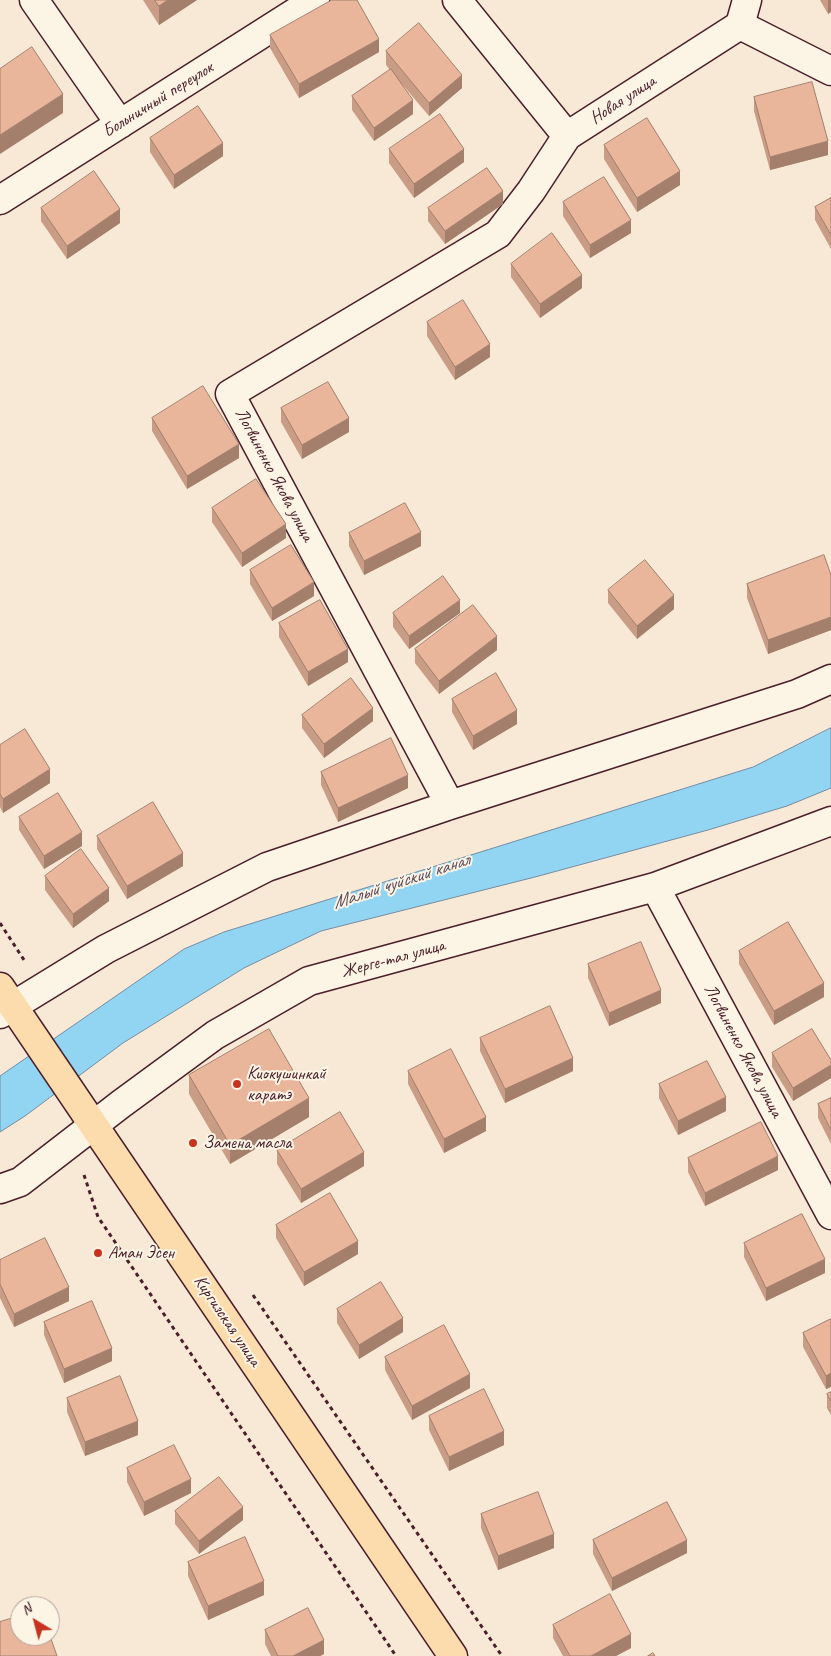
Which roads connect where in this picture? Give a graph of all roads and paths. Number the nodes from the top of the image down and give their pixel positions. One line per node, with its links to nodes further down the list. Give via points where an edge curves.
1 (34, 0): 6 (street)
2 (315, 0): 6 (street, Больничный переулок)
3 (457, 0): 7 (street)
4 (744, 12): 5 (street, Новая улица); 7 (street, Новая улица)
5 (831, 71)
6 (120, 124): 8 (street, Больничный переулок)
7 (567, 136): 10 (street, Логвиненко Якова улица, via 498,234 230,394)
8 (0, 200)
9 (831, 679): 10 (street, via 797,694)
10 (450, 805): 13 (street, via 267,867 106,949)
11 (831, 820): 12 (street, Жерге-тал улица)
12 (654, 887): 14 (street, Жерге-тал улица, via 309,982 215,1035); 17 (street, Логвиненко Якова улица)
13 (9, 1007): 14 (main road, Киргизская улица)
14 (88, 1117): 15 (street, Жерге-тал улица); 20 (main road, Киргизская улица)
15 (73, 1141): 16 (street, Жерге-тал улица, via 20,1182); 19 (path, via 98,1217)
16 (0, 1189)
17 (831, 1215)
18 (250, 1291): 21 (path)
19 (396, 1656)
20 (453, 1656)
21 (502, 1656)

